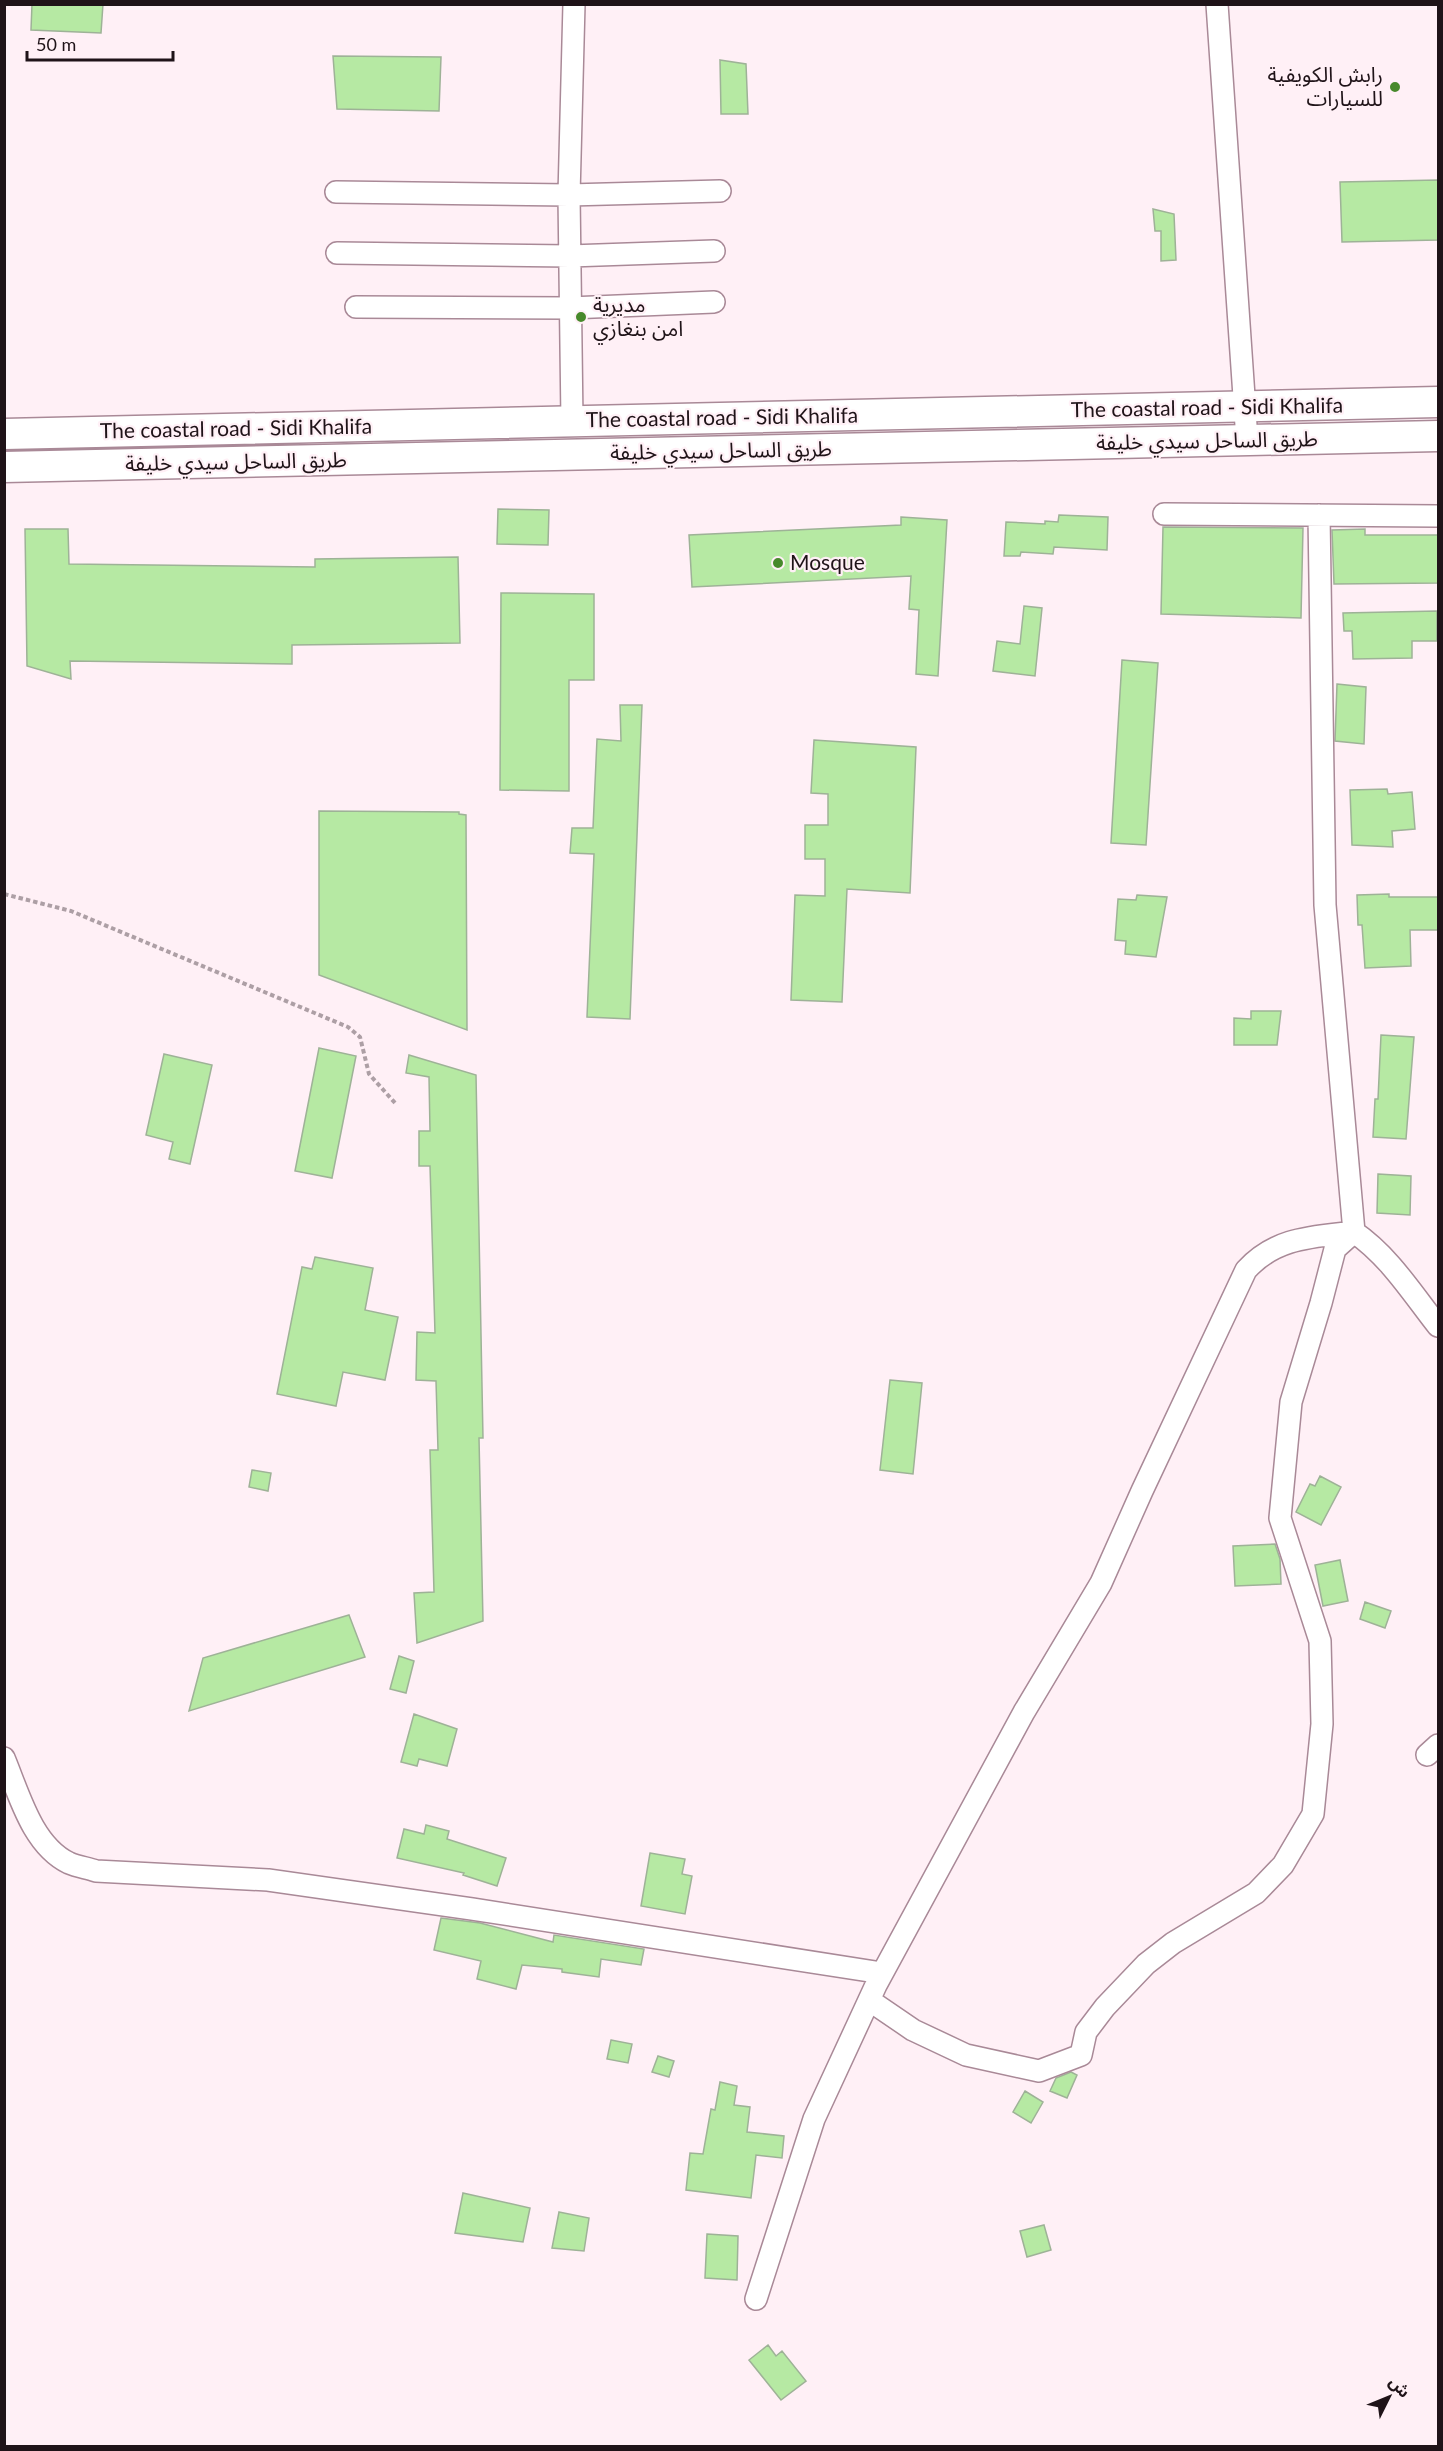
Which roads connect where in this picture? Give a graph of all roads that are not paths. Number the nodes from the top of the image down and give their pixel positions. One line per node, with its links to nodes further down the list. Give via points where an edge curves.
1 (574, 4): 5 (street)
2 (1217, 4): 13 (street)
3 (720, 191): 5 (street)
4 (336, 192): 5 (street)
5 (569, 195): 8 (street)
6 (714, 251): 8 (street)
7 (337, 253): 8 (street)
8 (570, 256): 11 (street)
9 (714, 302): 11 (street)
10 (356, 307): 11 (street)
11 (570, 308): 14 (street)
12 (1438, 402): 13 (highway, The coastal road - Sidi Khalifa)
13 (1243, 408): 14 (highway, The coastal road - Sidi Khalifa); 17 (street)
14 (572, 421): 15 (highway, The coastal road - Sidi Khalifa)
15 (4, 434)
16 (1438, 436): 17 (highway, طريق الساحل سيدي خليفة)
17 (1247, 440): 18 (highway, طريق الساحل سيدي خليفة)
18 (4, 466)
19 (1164, 514): 20 (street)
20 (1319, 515): 21 (street); 22 (street, via 1325,905)
21 (1438, 516)
22 (1354, 1232): 23 (street, via 1385,1259); 25 (street, via 1287,1242 1258,1258 1246,1270 1101,1583 1024,1712); 26 (street, via 1335,1249 1291,1402 1280,1518 1320,1641 1322,1724 1313,1814 1283,1865 1256,1893 1173,1943 1146,1964 1086,2032 1081,2055 1039,2071 966,2055 913,2030)
23 (1438, 1326)
24 (4, 1758): 25 (street, via 40,1837 70,1863 96,1871 268,1880)
25 (882, 1973): 26 (street)
26 (868, 2000): 27 (street, via 814,2119)
27 (756, 2299)

